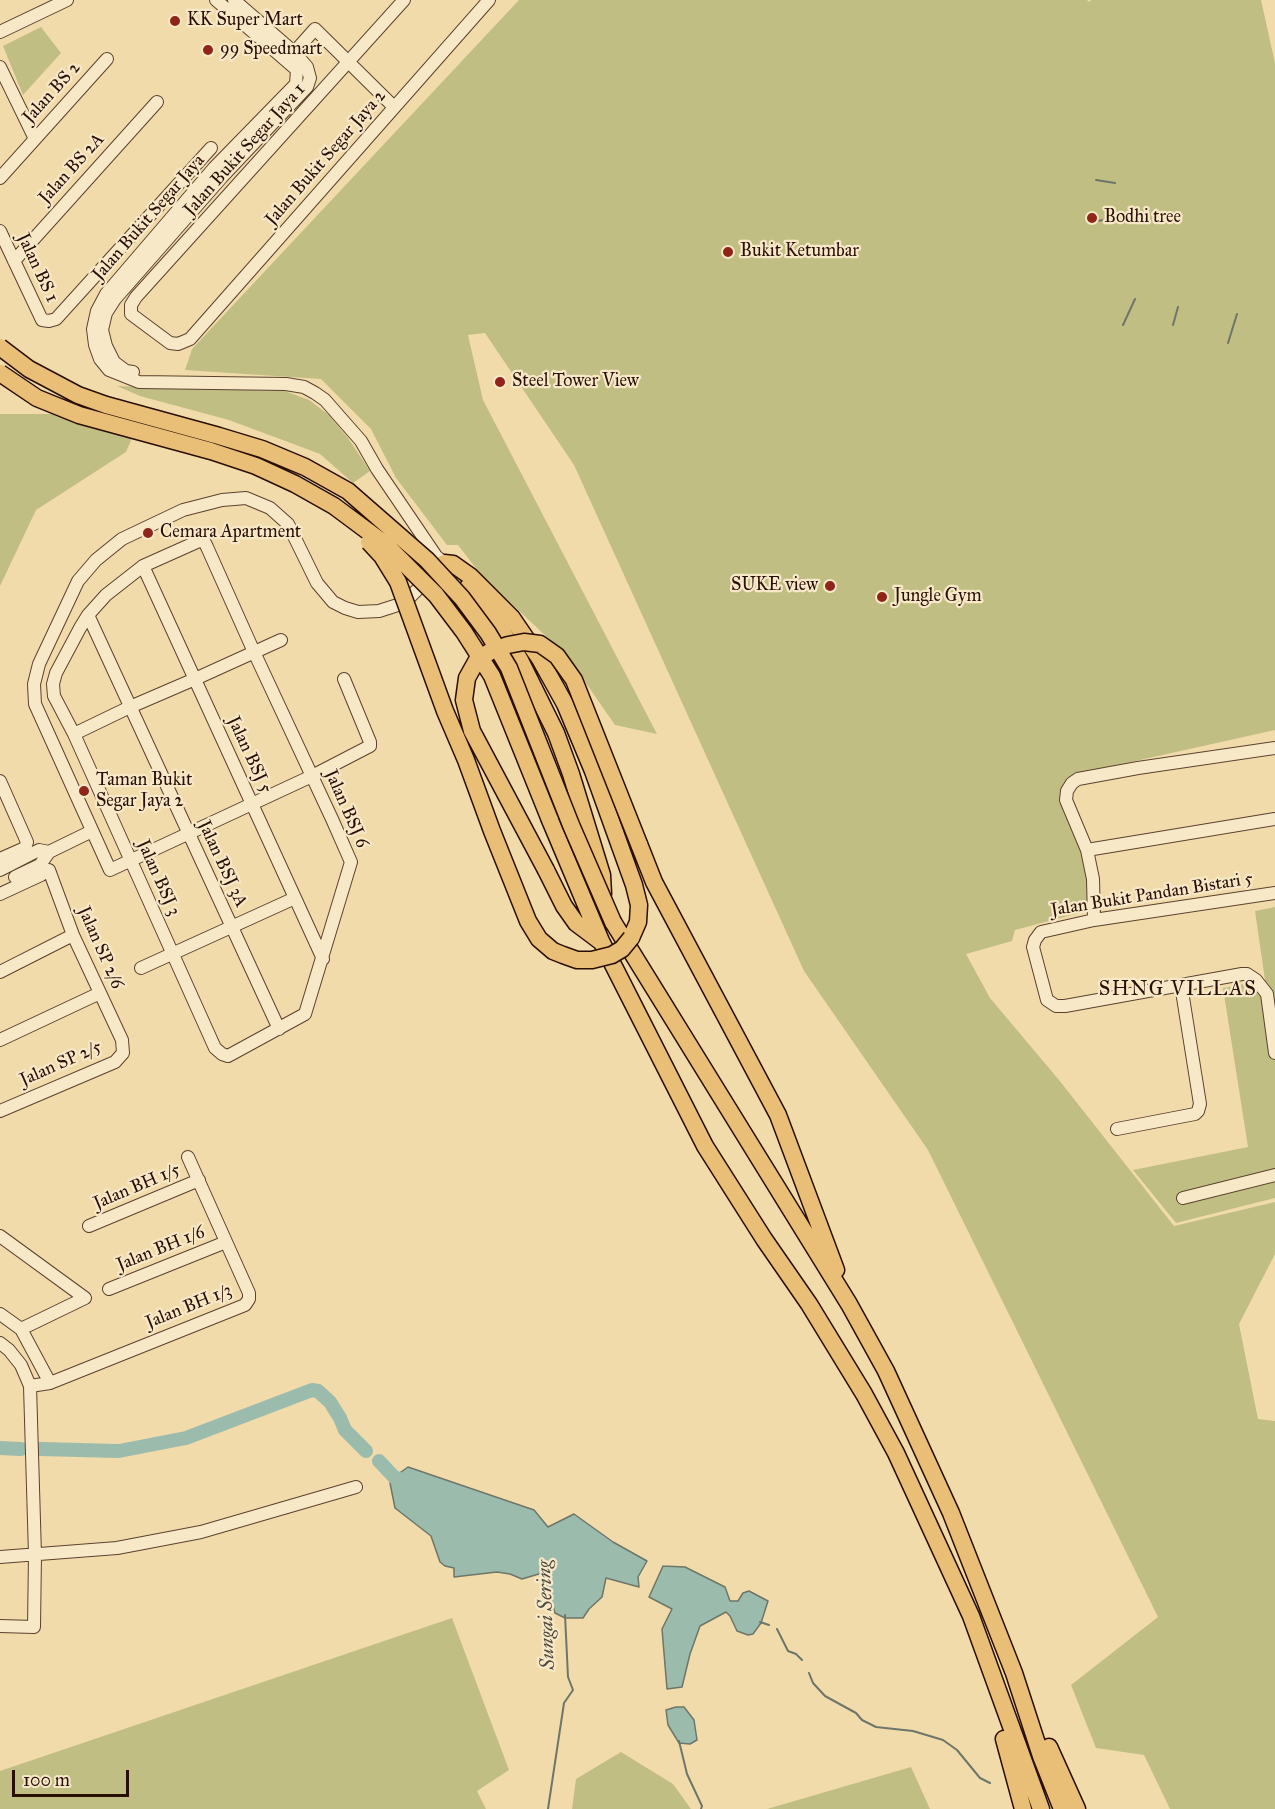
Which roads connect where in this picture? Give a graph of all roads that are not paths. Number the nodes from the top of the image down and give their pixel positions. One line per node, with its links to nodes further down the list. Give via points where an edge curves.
1 (68, 0): 6 (street)
2 (216, 0): 7 (street)
3 (234, 0): 7 (street)
4 (404, 0): 9 (street, Jalan Bukit Segar Jaya 1)
5 (489, 0): 12 (street, Jalan Bukit Segar Jaya 2)
6 (0, 32)
7 (291, 57): 9 (street, via 315,29); 24 (street, Jalan Bukit Segar Jaya, via 307,67 310,78 214,168 121,274 97,311 95,345 109,370 139,382 286,384 315,393 361,441 436,556)
8 (107, 59): 13 (street, Jalan BS 2)
9 (348, 62): 12 (street); 18 (street, Jalan Bukit Segar Jaya 1, via 131,305 131,314 170,343)
10 (0, 67): 13 (street)
11 (157, 102): 17 (street, Jalan BS 2A)
12 (394, 107): 18 (street, Jalan Bukit Segar Jaya 2)
13 (35, 139): 15 (street, Jalan BS 2)
14 (211, 148): 17 (street, Jalan BS 1, via 56,319 42,320)
15 (0, 178)
16 (0, 231): 17 (street, Jalan BS 1)
17 (14, 261)
18 (190, 339)
19 (0, 347): 48 (highway, bridge, via 29,369 78,395 241,442 305,467 348,491 428,560 462,598 509,668)
20 (0, 373): 21 (highway, bridge, via 37,398 79,415 256,466)
21 (334, 506): 24 (highway, bridge, via 382,556 398,582 492,831 539,939 552,951 577,960 612,955 631,938 638,922 639,905 593,771 565,704 540,659 512,618); 52 (highway, bridge, via 385,544 436,595 492,676)
22 (204, 541): 23 (street, Jalan BSJ 3); 27 (street, Jalan BSJ 6)
23 (143, 566): 25 (street, Jalan BSJ 3); 28 (street, Jalan BSJ 5)
24 (457, 569): 37 (street, via 404,603 379,611 358,612 333,602 317,583 288,524 270,508 246,498 183,510 122,539 78,581 39,664 34,684 35,704); 48 (highway, bridge, via 520,660 556,733 602,875)
25 (88, 615): 30 (street, Jalan BSJ 3A); 31 (street, Jalan BSJ 3, via 53,684 54,696)
26 (281, 640): 27 (street)
27 (254, 652): 28 (street); 33 (street, Jalan BSJ 6)
28 (195, 679): 30 (street); 35 (street, Jalan BSJ 5)
29 (344, 679): 33 (street, via 370,746)
30 (130, 707): 31 (street); 38 (street, Jalan BSJ 3A)
31 (74, 734): 42 (street, Jalan BSJ 3)
32 (1275, 748): 39 (street, via 1078,779 1069,787 1066,800)
33 (312, 776): 35 (street); 54 (street, Jalan BSJ 6, via 351,862)
34 (1, 784): 41 (street, via 27,842 25,848)
35 (252, 804): 38 (street); 47 (street, Jalan BSJ 5)
36 (1275, 819): 39 (street)
37 (92, 831): 40 (street); 42 (street, via 110,870)
38 (189, 833): 42 (street); 50 (street, Jalan BSJ 3A)
39 (1087, 850): 49 (street, via 1093,879)
40 (49, 852): 43 (street, via 39,850); 44 (street, via 40,865)
41 (0, 859)
42 (131, 860): 53 (street, Jalan BSJ 3)
43 (0, 870)
44 (0, 885)
45 (1275, 893): 49 (street, Jalan Bukit Pandan Bistari 5)
46 (0, 894): 51 (street, Jalan SP 2/6, via 49,870)
47 (295, 898): 50 (street); 54 (street, Jalan BSJ 5)
48 (604, 904): 74 (highway, bridge)
49 (1094, 920): 57 (street, Jalan Bukit Pandan Bistari 5, via 1037,935 1033,952 1047,1000 1052,1004 1065,1006)
50 (231, 926): 53 (street); 59 (street, Jalan BSJ 3A)
51 (73, 935): 56 (street); 58 (street, Jalan SP 2/6)
52 (601, 941): 74 (highway, bridge, via 576,923 564,906 472,731 464,700 468,678 477,660 491,651 524,642 540,644 557,656 574,680 654,882 778,1115); 83 (highway, via 705,1146 870,1404)
53 (172, 953): 55 (street); 63 (street, Jalan BSJ 3, via 215,1048)
54 (323, 958): 59 (street, Jalan BSJ 6, via 305,1014)
55 (141, 968)
56 (0, 972)
57 (1181, 985): 62 (street, via 1242,974 1251,976 1267,994); 65 (street, via 1198,1111)
58 (100, 993): 60 (street); 61 (street, Jalan SP 2/6)
59 (279, 1029): 63 (street, Jalan BSJ 6, via 228,1056)
60 (0, 1040)
61 (122, 1040): 64 (street, Jalan SP 2/5, via 123,1053 115,1062)
62 (1275, 1053)
63 (222, 1054)
64 (1, 1107)
65 (1117, 1129)
66 (188, 1157): 68 (street, Jalan BH 1/3)
67 (1275, 1175): 69 (street)
68 (199, 1180): 70 (street, Jalan BH 1/5); 72 (street, Jalan BH 1/3)
69 (1183, 1198)
70 (89, 1226)
71 (0, 1236): 76 (street, via 85,1298)
72 (226, 1242): 73 (street, Jalan BH 1/6); 78 (street, Jalan BH 1/3, via 249,1293 245,1305)
73 (109, 1289)
74 (849, 1304): 85 (highway, via 886,1371 951,1513)
75 (0, 1314): 76 (street)
76 (21, 1329): 78 (street)
77 (0, 1343): 79 (street, via 21,1365)
78 (50, 1383): 79 (street, Jalan BH 1/3)
79 (30, 1386): 81 (street)
80 (356, 1487): 81 (street, via 201,1532 117,1548)
81 (35, 1555): 82 (street); 84 (street, via 34,1627)
82 (0, 1557)
83 (971, 1616): 86 (highway); 87 (highway)
84 (0, 1626)
85 (1014, 1673): 88 (highway); 89 (highway)
86 (1023, 1809)
87 (1041, 1809)
88 (1062, 1809)
89 (1077, 1809)

